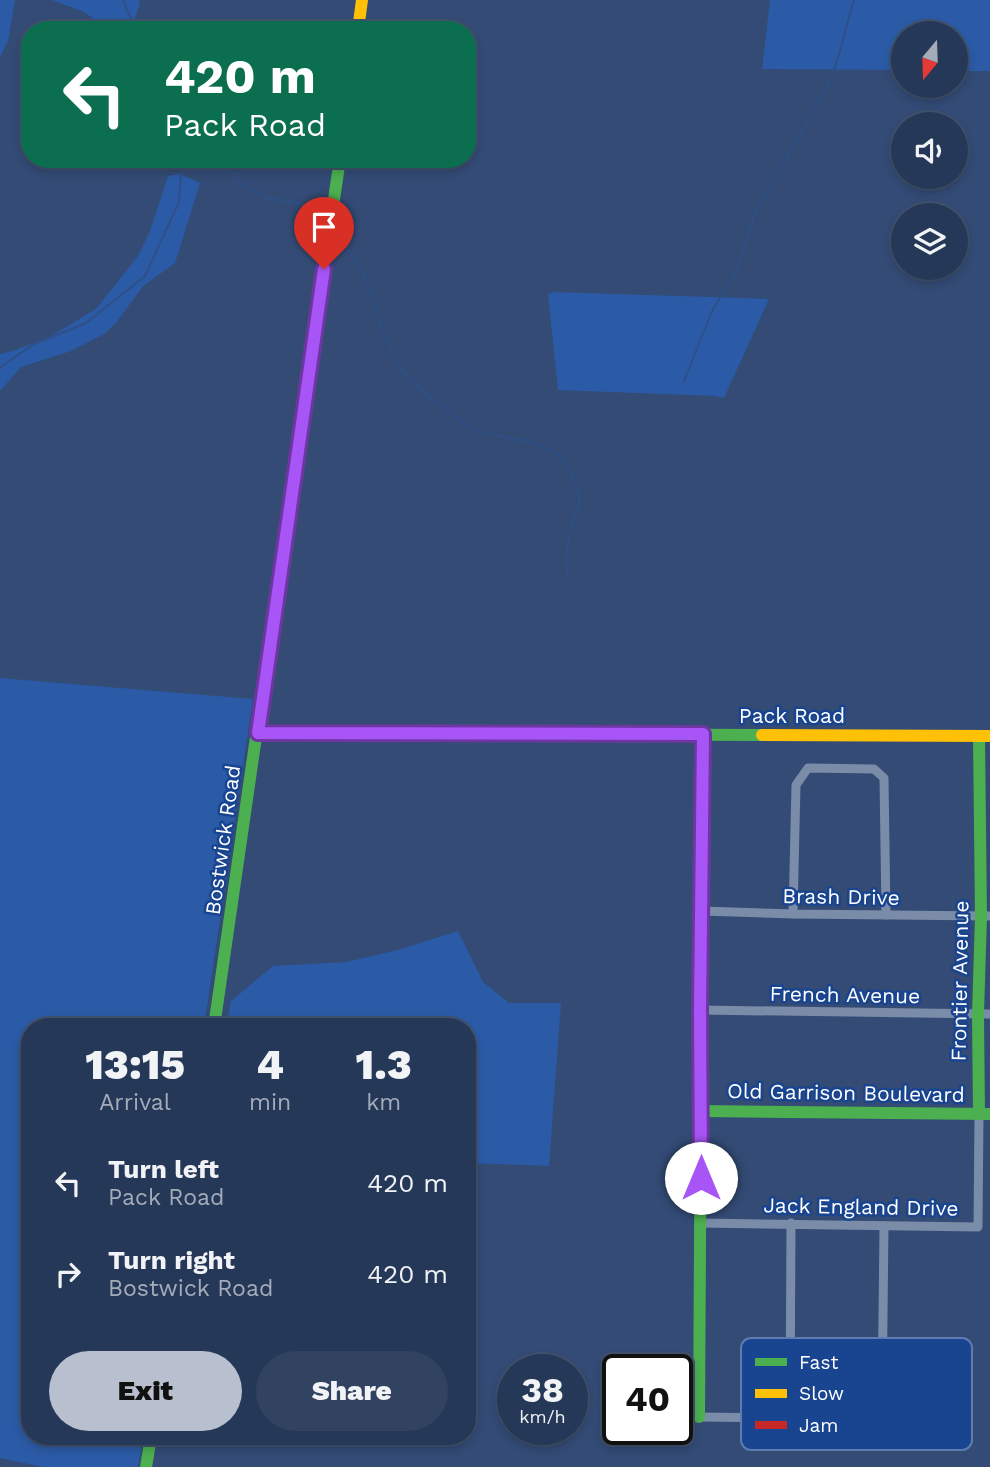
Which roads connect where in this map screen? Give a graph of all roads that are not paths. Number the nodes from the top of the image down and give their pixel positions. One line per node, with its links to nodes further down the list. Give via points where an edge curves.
1 (362, 0): 2 (street)
2 (359, 21)
3 (339, 168): 4 (street, Bostwick Road)
4 (258, 733): 5 (street, Pack Road); 13 (street, Bostwick Road)
5 (703, 734): 6 (street, Pack Road); 7 (street)
6 (985, 736): 10 (street, Frontier Avenue)
7 (701, 911): 8 (street, Brash Drive); 11 (street)
8 (793, 914): 9 (street, Brash Drive); 9 (street, via 796,786 808,768 821,768 874,769 884,778)
9 (886, 915): 10 (street, Brash Drive)
10 (986, 916): 12 (street, Frontier Avenue)
11 (700, 1010): 12 (street, French Avenue); 14 (street)
12 (984, 1014): 15 (street, Frontier Avenue)
13 (216, 1018)
14 (701, 1111): 15 (street, Old Garrison Boulevard); 16 (street)
15 (984, 1114): 19 (street, Frontier Avenue)
16 (701, 1223): 17 (street, Jack England Drive); 22 (street)
17 (791, 1223): 18 (street, Jack England Drive); 20 (street)
18 (884, 1226): 19 (street, Jack England Drive); 21 (street)
19 (978, 1227)
20 (790, 1338)
21 (883, 1338)
22 (699, 1417): 23 (street)
23 (741, 1417)
24 (150, 1445): 26 (street)
25 (156, 1445): 27 (street)
26 (146, 1467)
27 (152, 1467)

